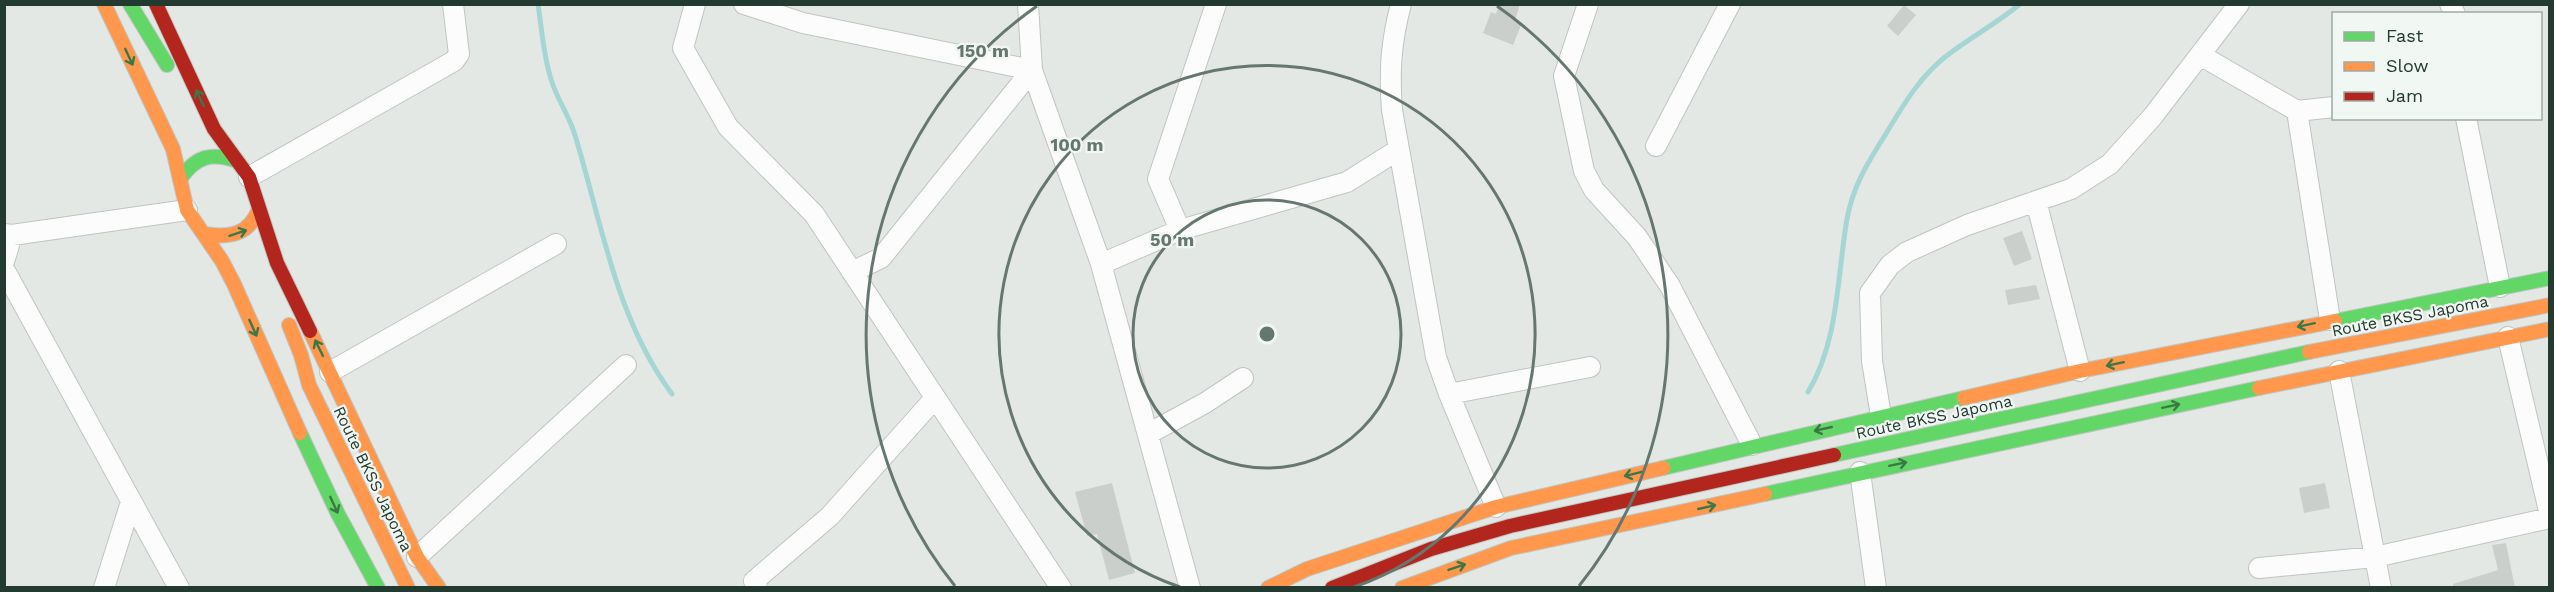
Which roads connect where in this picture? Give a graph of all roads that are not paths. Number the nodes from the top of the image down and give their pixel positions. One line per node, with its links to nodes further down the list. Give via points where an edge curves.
1 (104, 4): 22 (main road, one-way to 22)
2 (156, 4): 20 (main road, one-way to 2)
3 (453, 4): 25 (street, via 459,54 454,61)
4 (695, 4): 38 (street, via 683,48 728,127 814,214)
5 (744, 4): 14 (street, via 803,23)
6 (1028, 4): 14 (street)
7 (1216, 4): 30 (street, via 1158,179)
8 (1401, 4): 23 (street, via 1392,40 1390,76)
9 (1588, 4): 59 (street, via 1564,76 1584,171 1594,190 1637,237 1670,286)
10 (1730, 4): 21 (street)
11 (2240, 4): 13 (street)
12 (133, 9): 15 (main road); 22 (main road, via 142,54 174,128)
13 (2200, 55): 18 (street); 27 (street, via 2110,164 2071,189)
14 (1032, 70): 36 (street); 38 (street, via 881,258)
15 (175, 81)
16 (185, 101): 20 (main road, via 197,117)
17 (2332, 107): 18 (street)
18 (2298, 111): 44 (street)
19 (2466, 120): 41 (street)
20 (214, 129): 24 (main road)
21 (1656, 146)
22 (173, 149): 26 (main road)
23 (1398, 150): 30 (street, via 1347,182); 55 (street, via 1436,357)
24 (237, 161): 25 (main road); 26 (main road, via 222,155 204,156 191,162)
25 (249, 177): 28 (main road)
26 (180, 179): 29 (main road)
27 (2036, 201): 50 (street); 57 (street, via 1966,225 1906,252 1879,277 1870,293 1870,322)
28 (259, 209): 32 (main road, one-way to 28, via 233,236 256,221); 35 (main road)
29 (187, 210): 31 (street); 32 (main road)
30 (1180, 230): 36 (street)
31 (8, 234): 34 (street)
32 (204, 234): 40 (main road)
33 (556, 244): 52 (street)
34 (4, 262)
35 (278, 263): 52 (main road, one-way to 35); 54 (main road, via 275,285 302,355)
36 (1101, 264): 58 (street)
37 (4, 269): 61 (street)
38 (852, 272): 56 (street)
39 (2550, 278): 41 (main road)
40 (234, 284): 42 (main road); 69 (main road, one-way to 69, via 319,475)
41 (2500, 287): 44 (main road)
42 (255, 299)
43 (2550, 305): 76 (main road, Route BKSS Japoma, via 2350,343 1510,526 1431,549)
44 (2331, 320): 50 (main road, one-way to 50)
45 (2550, 329): 46 (main road)
46 (2508, 337): 51 (main road); 63 (street)
47 (288, 362): 54 (main road)
48 (626, 365): 64 (street)
49 (1590, 367): 55 (street)
50 (2080, 371): 57 (main road)
51 (2339, 371): 60 (main road, one-way to 51); 65 (street)
52 (330, 372): 64 (main road)
53 (1243, 378): 58 (street)
54 (309, 385): 70 (main road, Route BKSS Japoma)
55 (1449, 394): 62 (street)
56 (935, 398): 72 (street, via 830,516 754,580); 73 (street)
57 (1881, 416): 59 (main road, one-way to 59)
58 (1148, 434): 74 (street)
59 (1752, 446): 62 (main road, one-way to 62)
60 (1860, 472): 77 (main road, one-way to 60, via 1511,548); 78 (street)
61 (130, 502): 67 (street); 68 (street)
62 (1496, 507): 75 (main road, via 1307,568)
63 (2550, 517): 65 (street)
64 (417, 557): 71 (main road)
65 (2375, 557): 66 (street); 79 (street)
66 (2259, 568)
67 (104, 588)
68 (179, 588)
69 (378, 588)
70 (408, 588)
71 (439, 588)
72 (757, 588)
73 (1061, 588)
74 (1190, 588)
75 (1268, 588)
76 (1332, 588)
77 (1402, 588)
78 (1876, 588)
79 (2381, 588)

